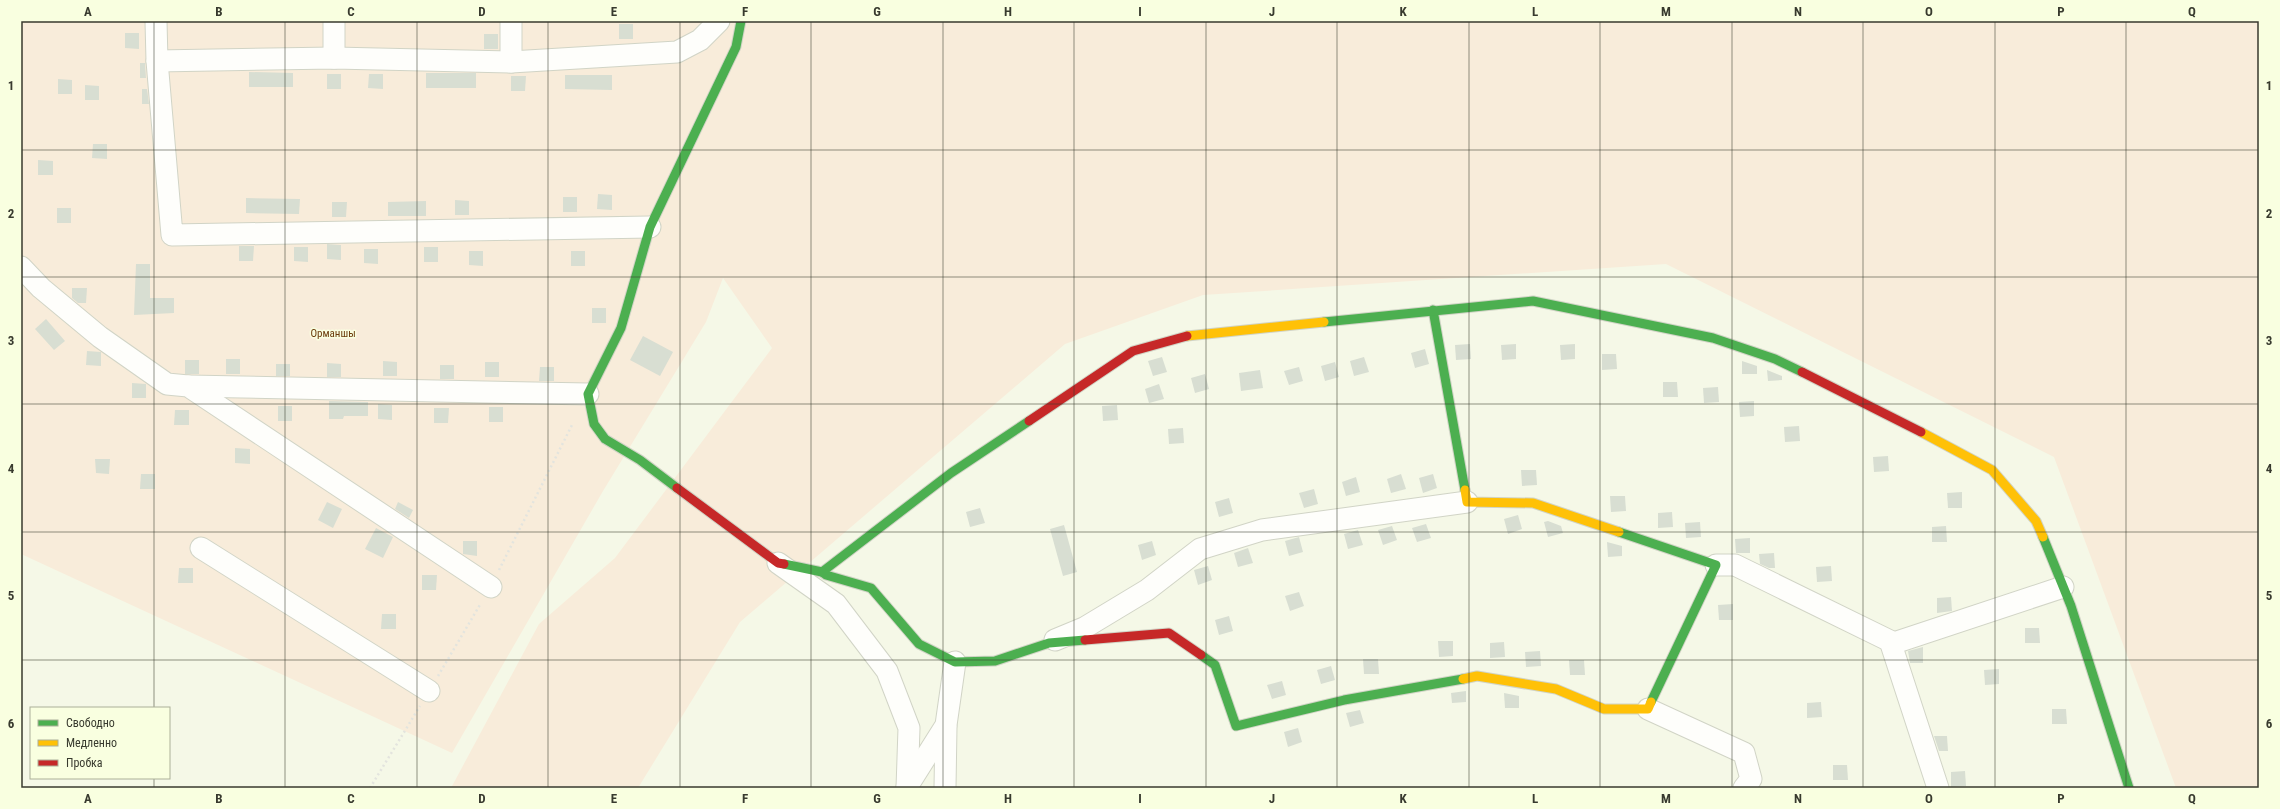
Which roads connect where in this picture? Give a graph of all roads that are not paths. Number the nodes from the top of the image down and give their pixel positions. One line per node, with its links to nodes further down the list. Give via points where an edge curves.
1 (156, 21): 7 (street)
2 (334, 21): 6 (street)
3 (511, 21): 8 (street)
4 (719, 21): 8 (street, via 700,40 678,52)
5 (741, 21): 9 (street, via 736,47)
6 (334, 58): 7 (street); 8 (street)
7 (157, 61): 9 (street, via 172,235)
8 (511, 62)
9 (650, 227): 13 (street, via 621,328)
10 (21, 267): 12 (street, via 41,288 100,338 167,384)
11 (1433, 310): 14 (street); 18 (street, via 1180,337 1133,350 951,473); 20 (street, via 1532,301 1713,338 1776,359 1871,405 1992,470 2036,521)
12 (188, 386): 13 (street); 19 (street)
13 (588, 394): 16 (street, via 594,424 605,439 640,460)
14 (1467, 502): 17 (street, via 1533,503); 21 (street, via 1262,530 1200,549 1140,594 1084,628)
15 (201, 548): 24 (street)
16 (778, 563): 18 (street); 27 (street, via 836,604 887,671 909,728)
17 (1716, 565): 22 (street, via 1735,565 1890,641); 25 (street)
18 (822, 572): 23 (street, via 871,588 919,644)
19 (491, 587)
20 (2063, 587): 22 (street); 31 (street)
21 (1049, 643): 23 (street, via 995,661); 25 (street, via 1169,633 1215,665 1236,726 1344,700 1477,676 1556,689 1604,709)
22 (1891, 644): 30 (street)
23 (955, 662): 26 (street)
24 (429, 691)
25 (1648, 709): 29 (street, via 1744,753 1751,779)
26 (946, 725): 27 (street); 28 (street)
27 (907, 788)
28 (945, 788)
29 (1744, 788)
30 (1938, 788)
31 (2129, 788)

